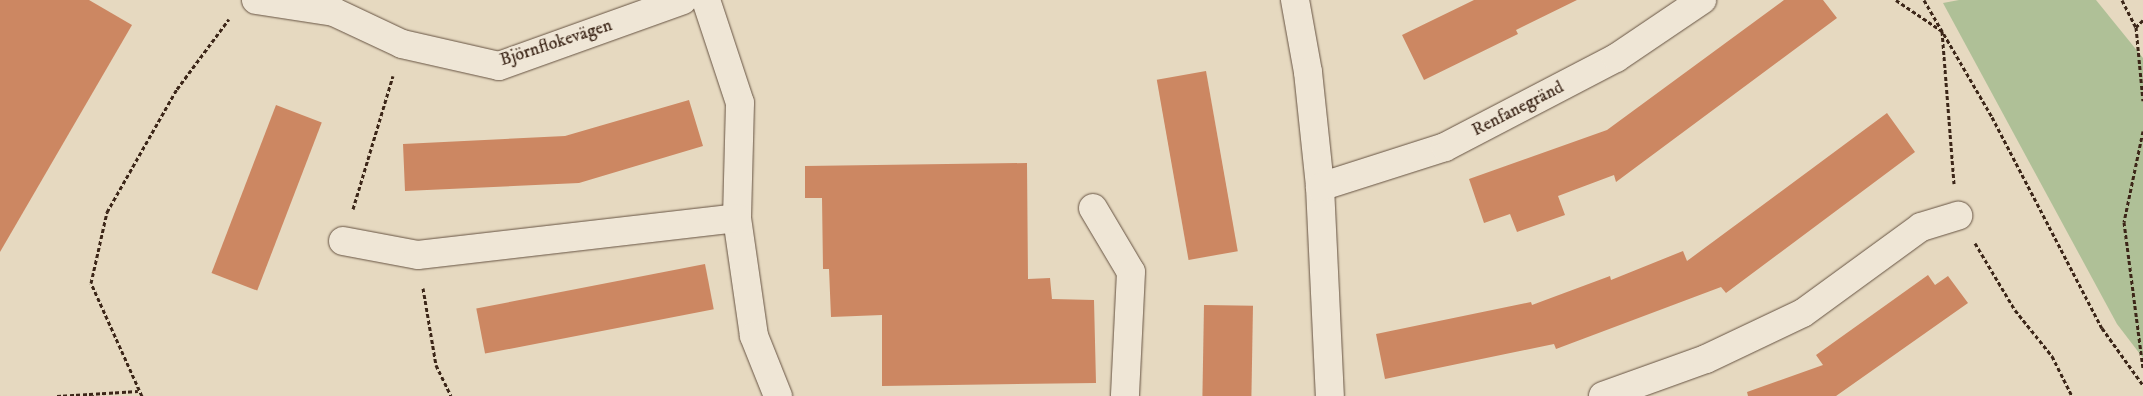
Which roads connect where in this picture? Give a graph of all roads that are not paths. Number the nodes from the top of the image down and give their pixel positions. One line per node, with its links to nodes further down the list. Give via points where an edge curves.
1 (256, 0): 6 (street, Björnflokevägen, via 334,12 402,44 499,66)
2 (683, 0): 6 (street, Björnflokevägen)
3 (706, 0): 10 (street, via 740,103)
4 (1295, 0): 7 (street, via 1308,72)
5 (1702, 0): 7 (street, Renfanegränd, via 1616,58 1445,147)
6 (638, 7)
7 (1320, 187): 14 (street)
8 (1094, 208): 13 (street, via 1131,272)
9 (1958, 216): 15 (street, via 1921,227 1803,313 1706,359)
10 (737, 218): 11 (street, via 418,255); 12 (street, via 754,336)
11 (343, 242)
12 (778, 396)
13 (1125, 396)
14 (1330, 396)
15 (1603, 396)

